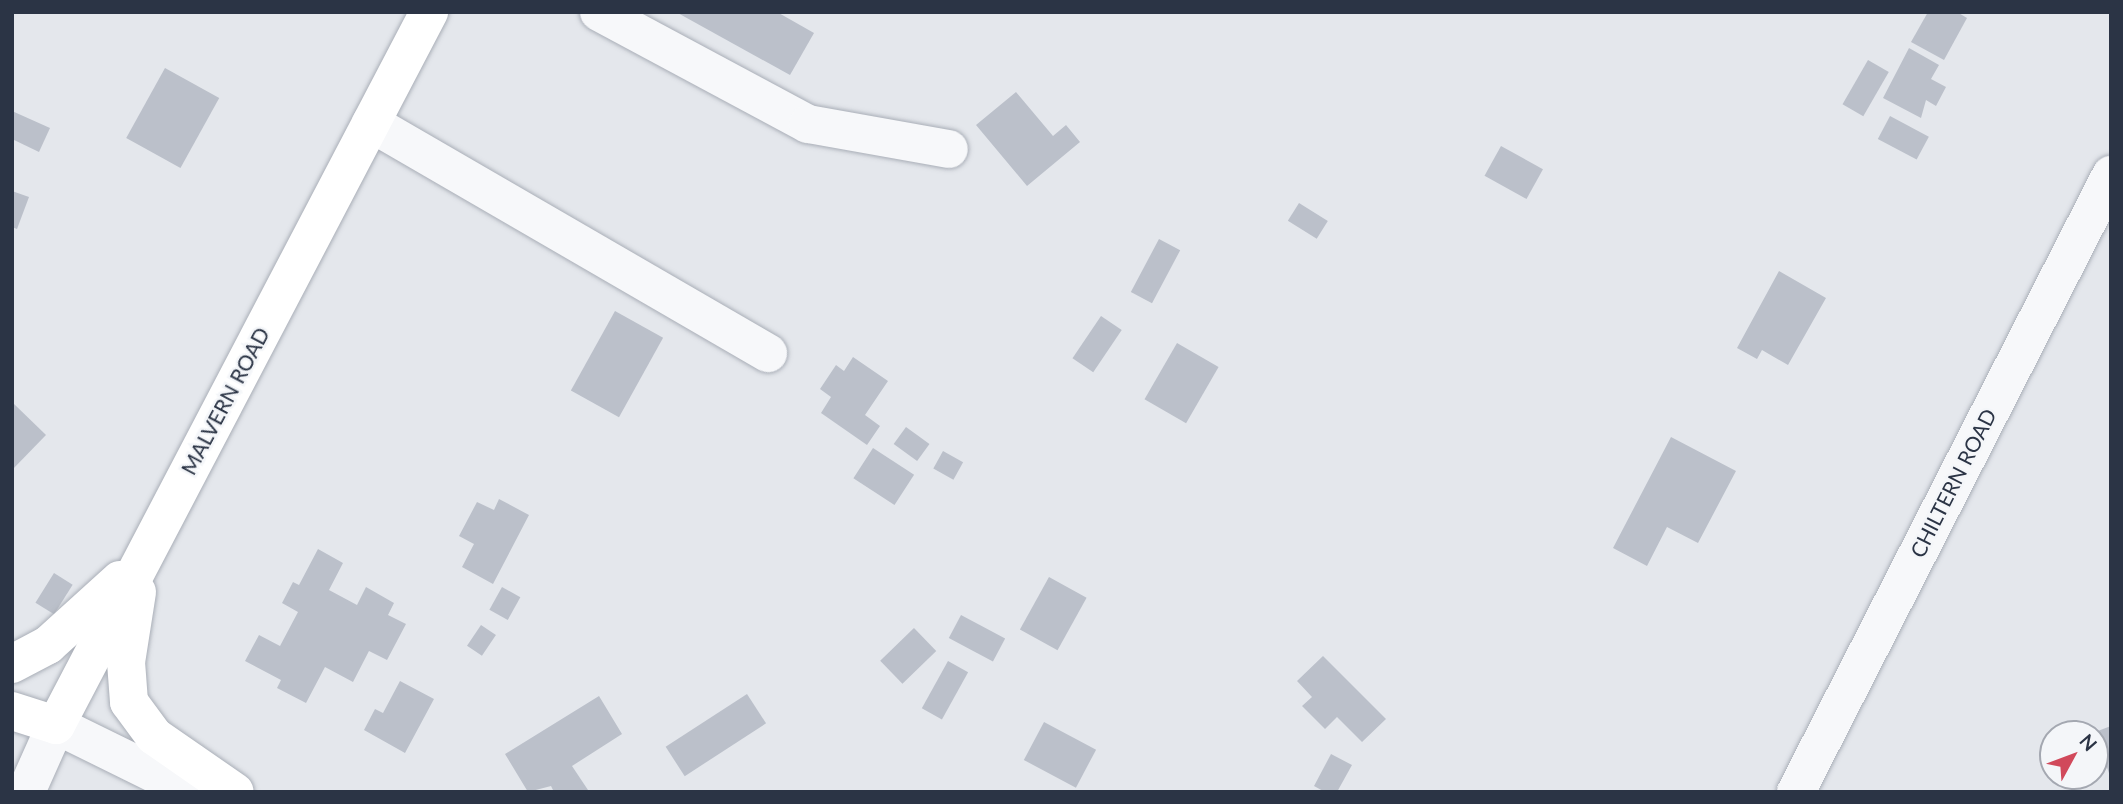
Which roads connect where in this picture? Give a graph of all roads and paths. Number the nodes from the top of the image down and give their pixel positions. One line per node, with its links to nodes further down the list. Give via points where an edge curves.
1 (429, 12): 3 (main road, MALVERN ROAD)
2 (599, 12): 4 (street, via 808,124)
3 (371, 123): 6 (street); 7 (main road, MALVERN ROAD)
4 (949, 149)
5 (2111, 175): 14 (street, CHILTERN ROAD)
6 (768, 353)
7 (142, 559): 8 (main road, via 48,645); 10 (main road, MALVERN ROAD); 13 (main road, via 126,662 129,702 154,736)
8 (12, 664)
9 (12, 711): 10 (main road)
10 (56, 725): 11 (street, MALVERN ROAD); 12 (street)
11 (26, 792)
12 (192, 792)
13 (235, 792)
14 (1796, 792)

